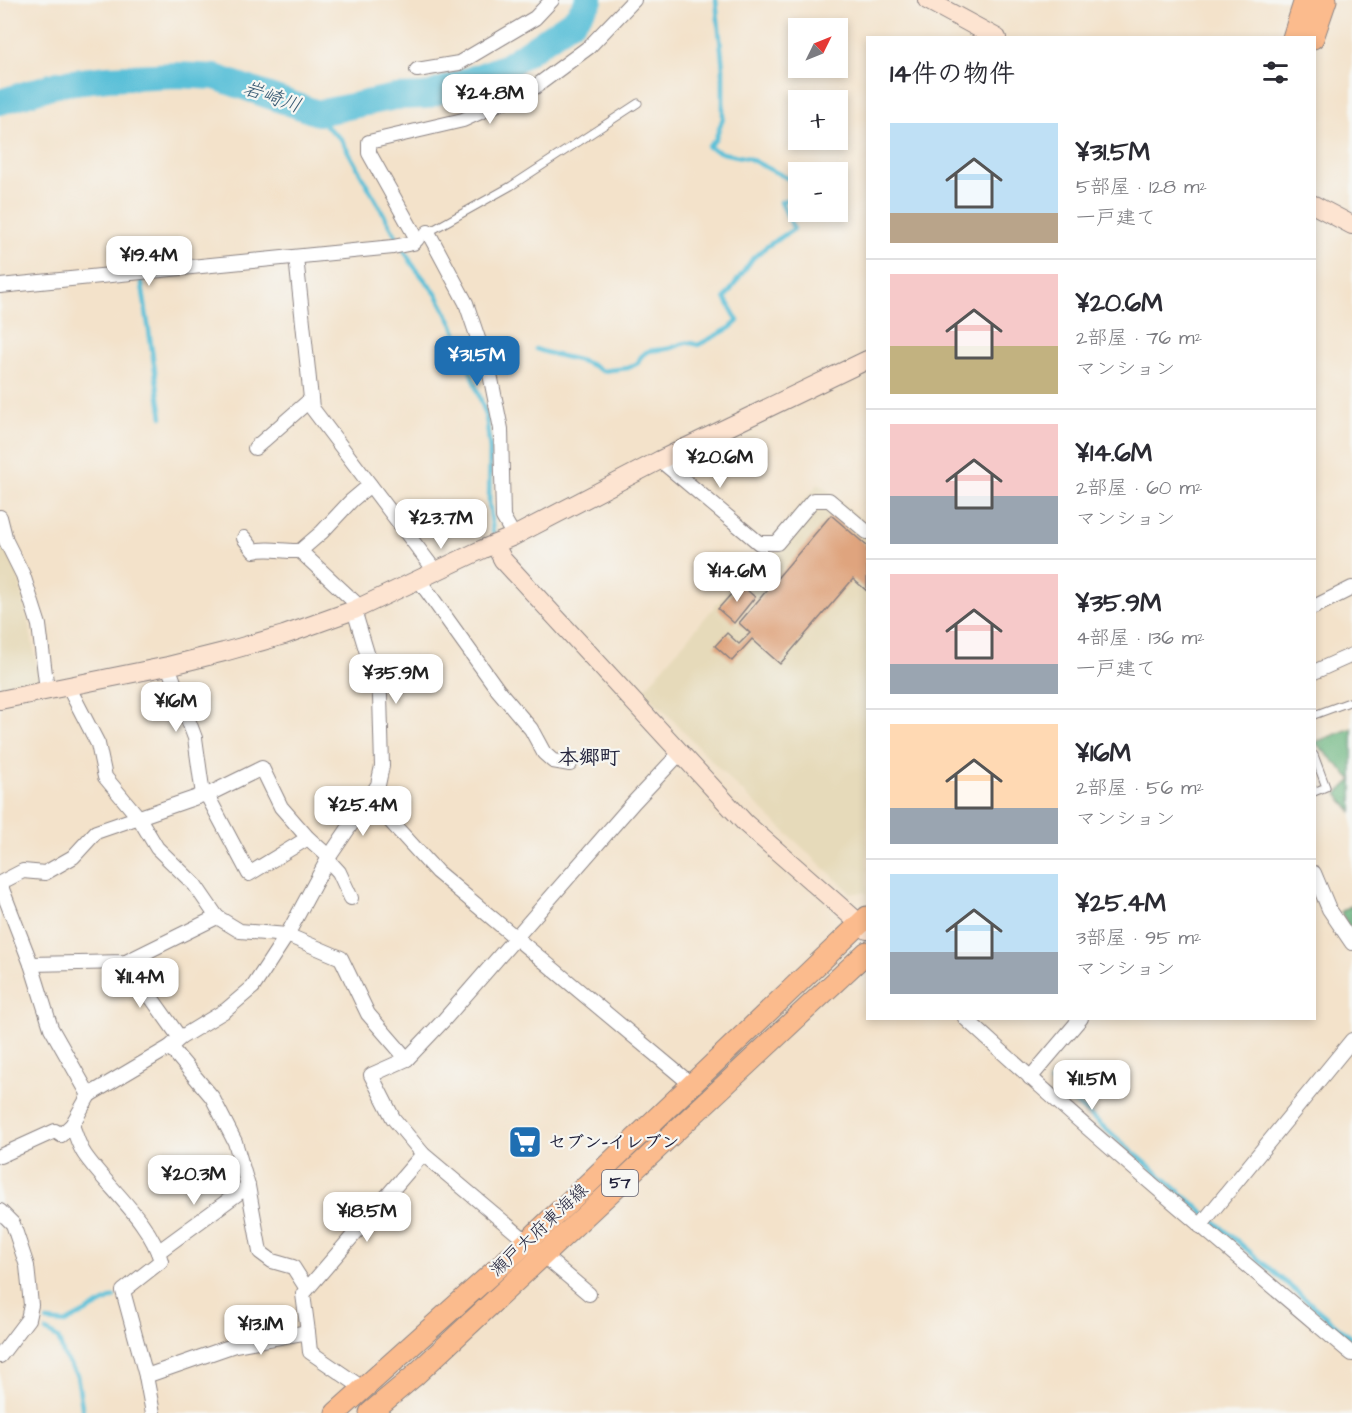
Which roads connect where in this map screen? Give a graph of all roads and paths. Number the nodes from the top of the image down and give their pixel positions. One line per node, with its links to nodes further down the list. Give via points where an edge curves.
1 (552, 0): 9 (street, via 535,18 459,63)
2 (634, 0): 14 (street, via 589,47 535,87 463,120 369,142 369,153)
3 (927, 0): 6 (street)
4 (1305, 0): 7 (main road)
5 (1326, 0): 8 (main road)
6 (993, 36)
7 (1294, 36)
8 (1314, 36)
9 (417, 70)
10 (638, 103): 14 (lane, via 511,186)
11 (1316, 206): 13 (street)
12 (1352, 218): 13 (street)
13 (1352, 225)
14 (419, 238): 15 (street, via 393,247); 24 (street, via 466,303 490,374 501,429 503,517)
15 (296, 257): 16 (street); 18 (street)
16 (0, 286)
17 (866, 360): 20 (street)
18 (310, 399): 19 (street); 21 (street, via 312,408)
19 (255, 448)
20 (660, 460): 23 (street, via 759,543 777,543 813,500 829,500); 24 (street)
21 (370, 485): 27 (street); 28 (street)
22 (0, 517): 37 (street, via 39,625)
23 (866, 531)
24 (514, 536): 26 (street)
25 (244, 538): 27 (street, via 254,551)
26 (495, 545): 28 (street); 41 (street, via 502,561)
27 (300, 551): 32 (street)
28 (436, 572): 29 (street)
29 (419, 580): 32 (street); 43 (street, via 531,729 544,753 554,761)
30 (1352, 588): 31 (street)
31 (1316, 606)
32 (357, 608): 34 (street, via 284,635); 46 (street, via 380,696 382,766)
33 (1352, 655): 35 (street)
34 (168, 666): 36 (street); 45 (street, via 195,738)
35 (1316, 671)
36 (68, 686): 37 (street); 47 (street, via 98,744 105,777)
37 (47, 690): 38 (street)
38 (0, 700)
39 (1352, 701): 40 (lane)
40 (1316, 714)
41 (680, 753): 54 (street, via 745,823); 57 (street)
42 (1316, 760): 44 (lane, via 1326,787)
43 (570, 764)
44 (1316, 791)
45 (205, 795): 47 (street); 48 (street, via 262,768 281,807); 48 (street, via 249,874)
46 (370, 799): 49 (street); 57 (street, via 436,872)
47 (139, 818): 51 (street, via 96,832 73,857 45,873 23,871); 53 (street, via 157,848 195,885)
48 (308, 838): 49 (street)
49 (328, 858): 52 (street); 55 (street)
50 (1316, 878): 56 (street, via 1329,909)
51 (0, 883): 60 (street)
52 (351, 898)
53 (217, 917): 55 (street, via 240,931); 59 (street)
54 (865, 924): 67 (main road, 瀬戸大府東海線 / 57)
55 (287, 935): 64 (street, via 254,987); 65 (street, via 341,958 368,1014)
56 (1350, 937)
57 (516, 938): 65 (street); 67 (street)
58 (866, 953): 75 (main road, 瀬戸大府東海線 / 57)
59 (126, 962): 60 (street); 64 (street)
60 (31, 964): 68 (street, via 51,1028)
61 (967, 1020): 66 (street)
62 (1079, 1020): 66 (street)
63 (1352, 1041): 74 (street)
64 (175, 1042): 68 (street); 72 (street, via 212,1097 235,1142)
65 (407, 1059): 70 (street, via 371,1075 393,1118)
66 (1030, 1077): 74 (street)
67 (692, 1085): 75 (main road, 瀬戸大府東海線 / 57)
68 (88, 1095): 69 (street)
69 (72, 1125): 71 (street, via 61,1135 55,1131); 76 (street, via 83,1153 130,1206)
70 (423, 1154): 75 (street); 77 (street)
71 (0, 1156)
72 (248, 1186): 76 (street); 77 (street, via 260,1251 272,1261 293,1267)
73 (0, 1211): 81 (street, via 13,1224 27,1266 31,1305 28,1319)
74 (1200, 1226): 80 (street)
75 (535, 1249): 78 (street); 83 (main road, 瀬戸大府東海線 / 57); 86 (main road, 瀬戸大府東海線 / 57, via 414,1377)
76 (158, 1252): 82 (street, via 161,1261 123,1292)
77 (307, 1289): 79 (street, via 303,1294)
78 (589, 1294)
79 (308, 1332): 82 (street, via 235,1345); 83 (street, via 310,1352)
80 (1352, 1354)
81 (0, 1356)
82 (146, 1376): 84 (street)
83 (364, 1389): 85 (main road, 瀬戸大府東海線 / 57)
84 (153, 1413)
85 (336, 1413)
86 (370, 1413)

